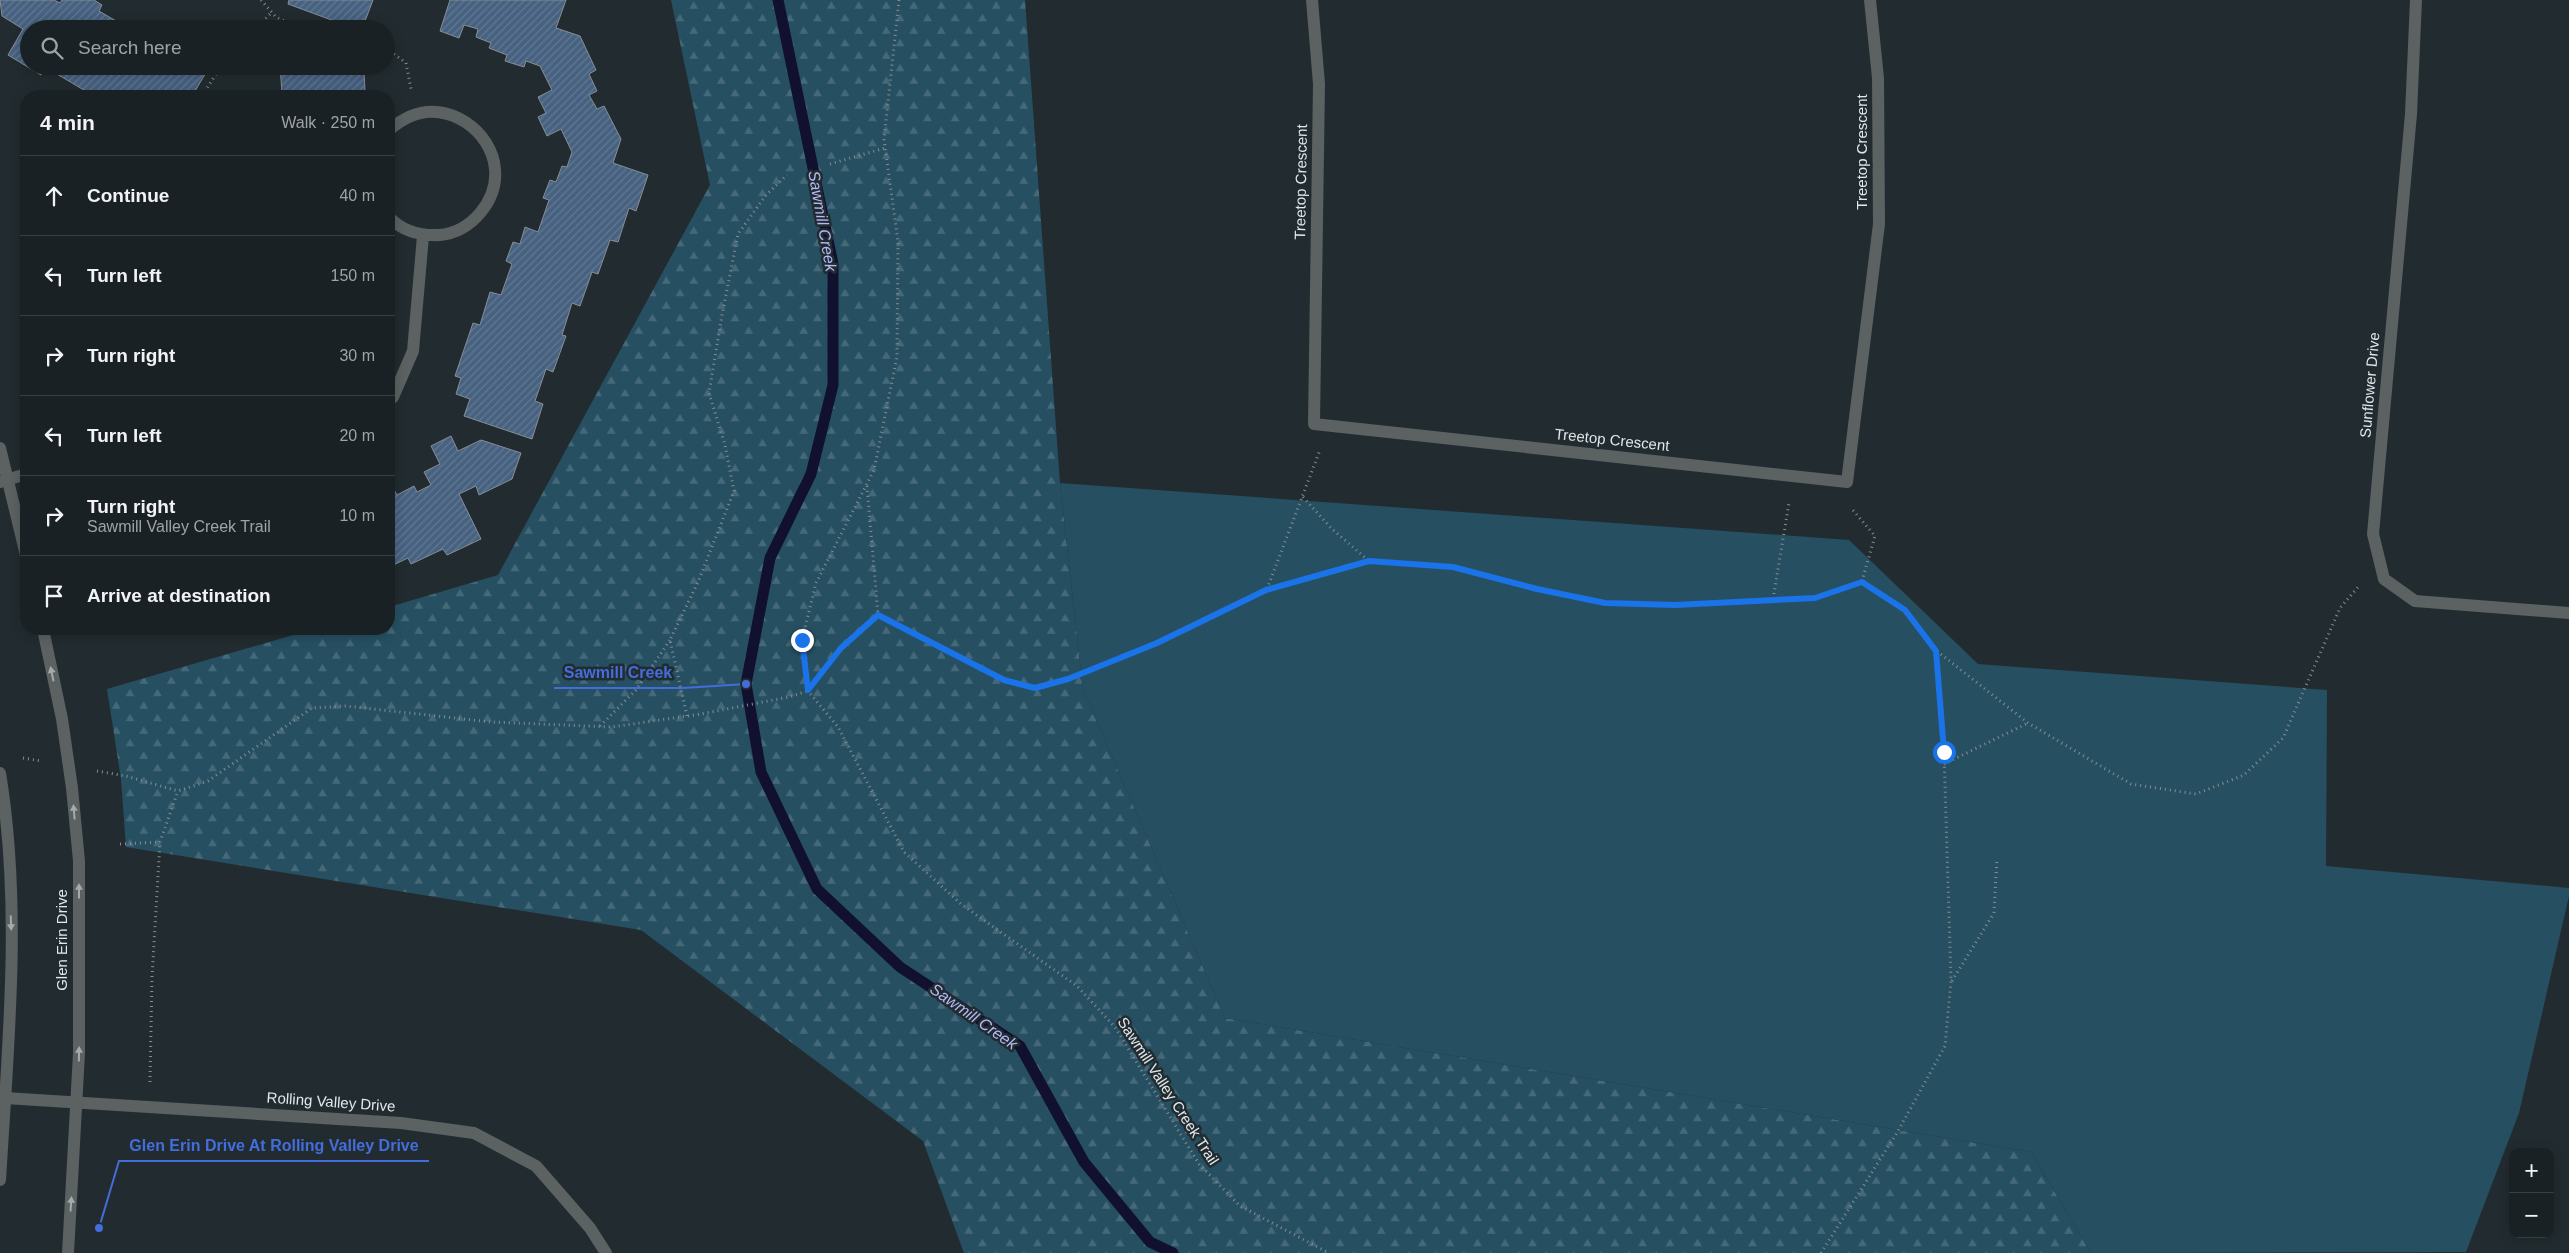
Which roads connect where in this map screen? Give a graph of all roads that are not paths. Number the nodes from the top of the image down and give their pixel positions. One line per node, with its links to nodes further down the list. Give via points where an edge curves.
1 (1312, 0): 2 (street, Treetop Crescent, via 1319,84 1314,424 1847,482 1879,224 1878,78)
2 (1870, 0)
3 (2416, 0): 12 (street, Sunflower Drive, via 2411,114 2373,534 2384,579 2415,601)
4 (395, 126): 6 (street, via 413,115 441,112 467,122 486,142 495,169 491,197 475,220 451,234)
5 (395, 224): 6 (street)
6 (423, 236): 7 (street, via 413,350)
7 (395, 392)
8 (0, 448): 10 (street)
9 (20, 476): 10 (street)
10 (4, 480): 11 (street)
11 (20, 535)
12 (2569, 613)
13 (44, 635): 16 (street, Glen Erin Drive, one-way to 13, via 79,861 62,719)
14 (0, 773): 15 (street, one-way to 15, via 13,959)
15 (5, 1098): 16 (street, Rolling Valley Drive); 17 (street)
16 (77, 1102): 18 (street, Glen Erin Drive, one-way to 16); 19 (street, Rolling Valley Drive, via 401,1123 474,1133 536,1166 590,1228)
17 (0, 1180)
18 (68, 1253)
19 (606, 1253)

